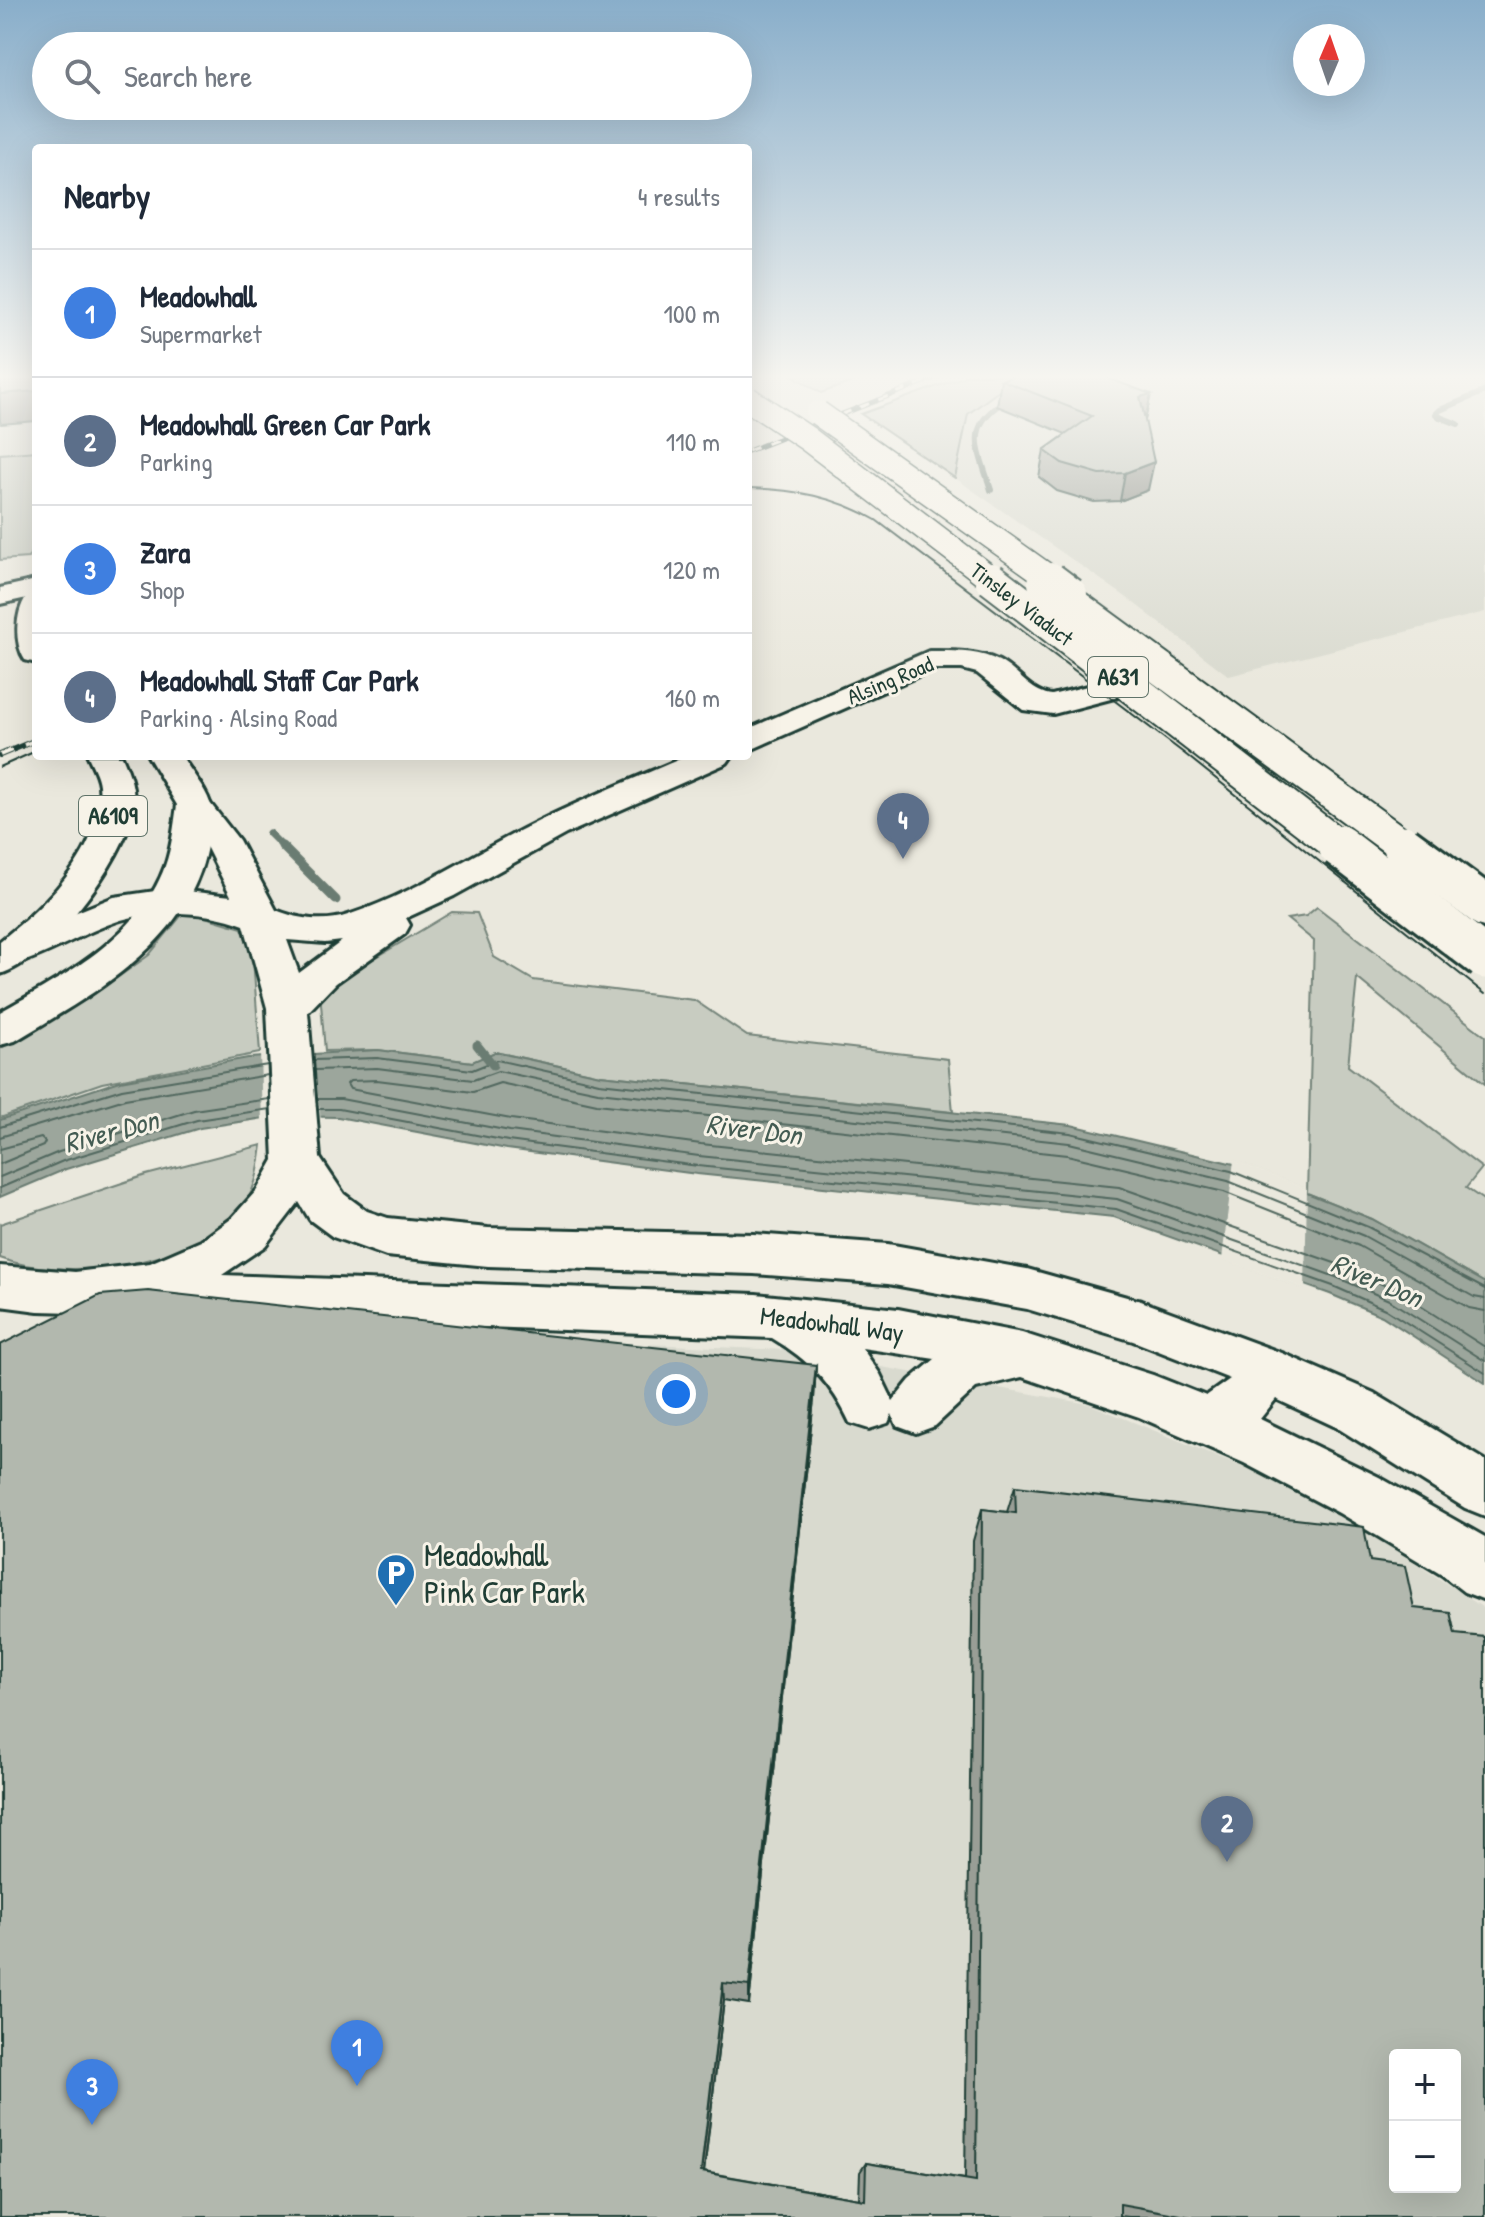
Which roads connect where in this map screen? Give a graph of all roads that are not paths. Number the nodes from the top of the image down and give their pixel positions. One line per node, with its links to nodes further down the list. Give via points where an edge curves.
1 (859, 478): 23 (main road, Tinsley Viaduct / A631, bridge)
2 (869, 478): 21 (main road, Tinsley Viaduct, bridge)
3 (902, 478): 19 (main road, Tinsley Viaduct, bridge)
4 (913, 478): 17 (main road, Tinsley Viaduct / A631, bridge)
5 (32, 589): 6 (main road)
6 (0, 596)
7 (32, 606): 8 (main road)
8 (1, 618): 9 (main road)
9 (32, 649)
10 (1167, 674): 11 (main road, Alsing Road, via 1053,705 1034,703 988,667 964,660 929,660)
11 (752, 739)
12 (106, 760): 22 (main road, A6109, via 116,786 115,809 101,849 75,889)
13 (167, 760): 15 (main road, A6109)
14 (706, 760): 16 (main road, via 554,827)
15 (194, 805): 18 (main road, via 183,869); 20 (main road, via 221,840)
16 (441, 888): 20 (main road, via 354,927 302,930); 24 (main road, via 322,974)
17 (1485, 893)
18 (169, 901): 20 (main road, via 236,908); 22 (main road, via 114,909); 25 (main road, via 151,926 116,957)
19 (1485, 906)
20 (261, 919): 24 (main road)
21 (1485, 943)
22 (6, 957)
23 (1485, 958)
24 (287, 1008): 26 (main road)
25 (0, 1031)
26 (297, 1160): 27 (main road, via 327,1207 350,1224 386,1237 488,1247); 30 (main road, Meadowhall Way, via 275,1203 213,1258 171,1279)
27 (754, 1254): 28 (main road, via 888,1264); 34 (main road, via 823,1283 853,1288 883,1307)
28 (997, 1283): 34 (main road, via 954,1288 923,1305); 36 (main road, via 1141,1322)
29 (0, 1286): 31 (main road, Meadowhall Way)
30 (126, 1289): 31 (main road, Meadowhall Way); 32 (main road, Meadowhall Way)
31 (68, 1293): 33 (main road)
32 (779, 1317): 34 (main road, Meadowhall Way); 35 (main road, via 840,1356 858,1381 892,1407 968,1365)
33 (0, 1318)
34 (898, 1330): 35 (main road, Meadowhall Way)
35 (1022, 1355): 37 (main road, Meadowhall Way)
36 (1264, 1369): 37 (main road, via 1248,1398); 38 (main road, via 1355,1410)
37 (1207, 1421): 39 (main road, Meadowhall Way, via 1359,1495)
38 (1475, 1478)
39 (1477, 1561)

